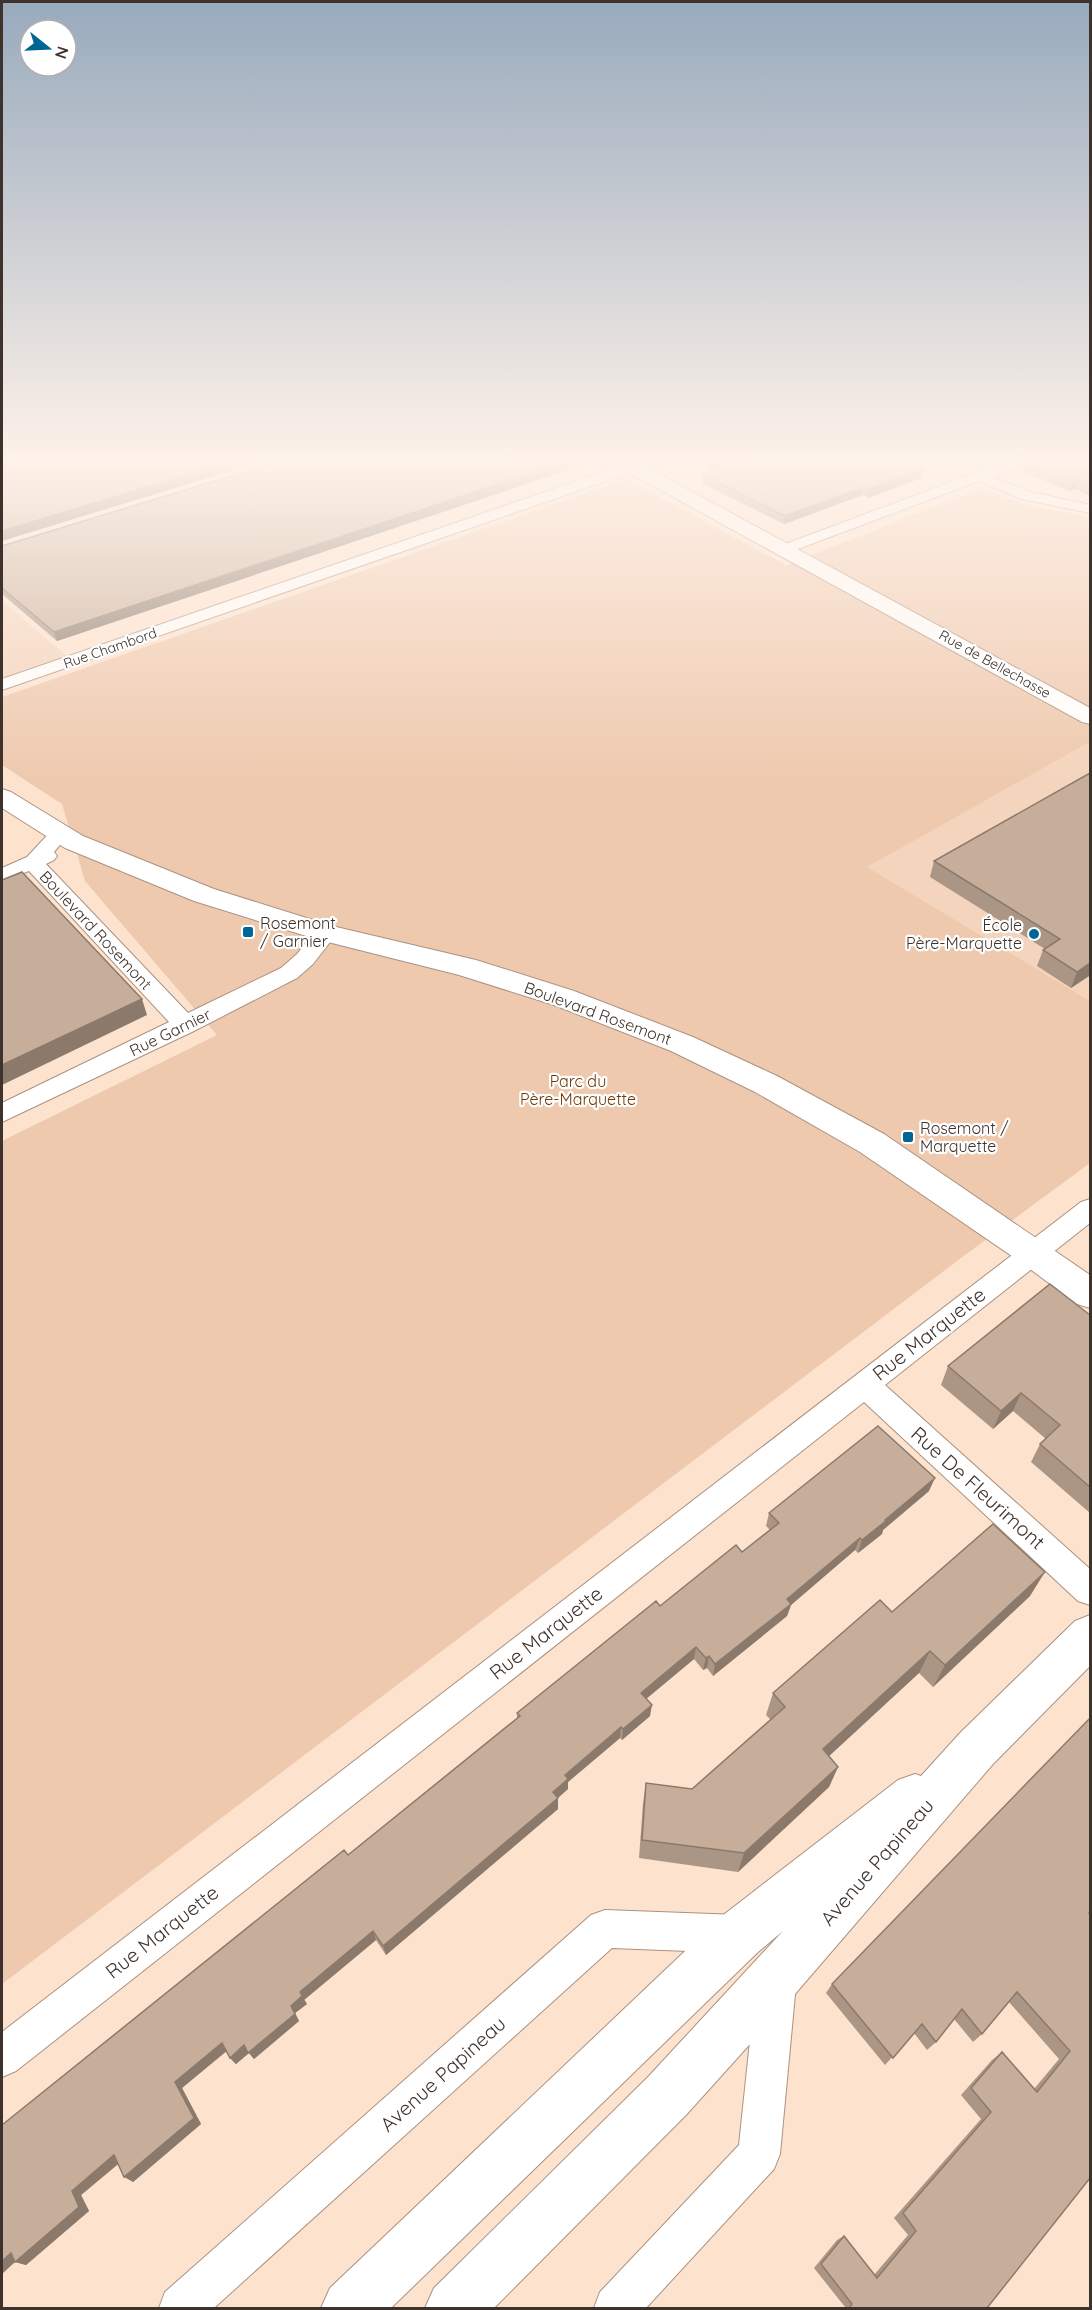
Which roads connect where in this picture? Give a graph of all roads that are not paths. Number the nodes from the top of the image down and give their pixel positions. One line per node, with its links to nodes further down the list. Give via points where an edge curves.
1 (350, 565): 3 (street, Rue Chambord)
2 (814, 565): 4 (main road, Rue de Bellechasse)
3 (2, 685)
4 (1090, 717)
5 (2, 797): 6 (main road, Boulevard Rosemont)
6 (67, 837): 7 (street, Boulevard Rosemont); 9 (main road, Boulevard Rosemont, via 204,895)
7 (33, 863): 8 (street); 10 (street, Boulevard Rosemont)
8 (2, 875)
9 (326, 933): 10 (street, Rue Garnier, via 289,973); 13 (main road, Boulevard Rosemont, via 466,967 564,998 682,1044 766,1084 872,1143)
10 (186, 1025): 11 (street, Rue Garnier)
11 (2, 1113)
12 (1090, 1209): 13 (street, Rue Marquette)
13 (1034, 1253): 14 (main road, Boulevard Rosemont); 15 (street, Rue Marquette)
14 (1090, 1294)
15 (865, 1385): 16 (street, Rue De Fleurimont); 21 (street, Rue Marquette)
16 (1090, 1590)
17 (1090, 1636): 18 (main road, Avenue Papineau)
18 (977, 1748): 19 (main road, Avenue Papineau); 20 (main road, Avenue Papineau)
19 (740, 1934): 22 (street, Avenue Papineau, via 605,1929); 23 (main road, Avenue Papineau)
20 (777, 1976): 24 (main road, Avenue Papineau, via 667,2096); 25 (street, via 759,2154)
21 (2, 2057)
22 (181, 2308)
23 (350, 2308)
24 (454, 2308)
25 (616, 2308)

